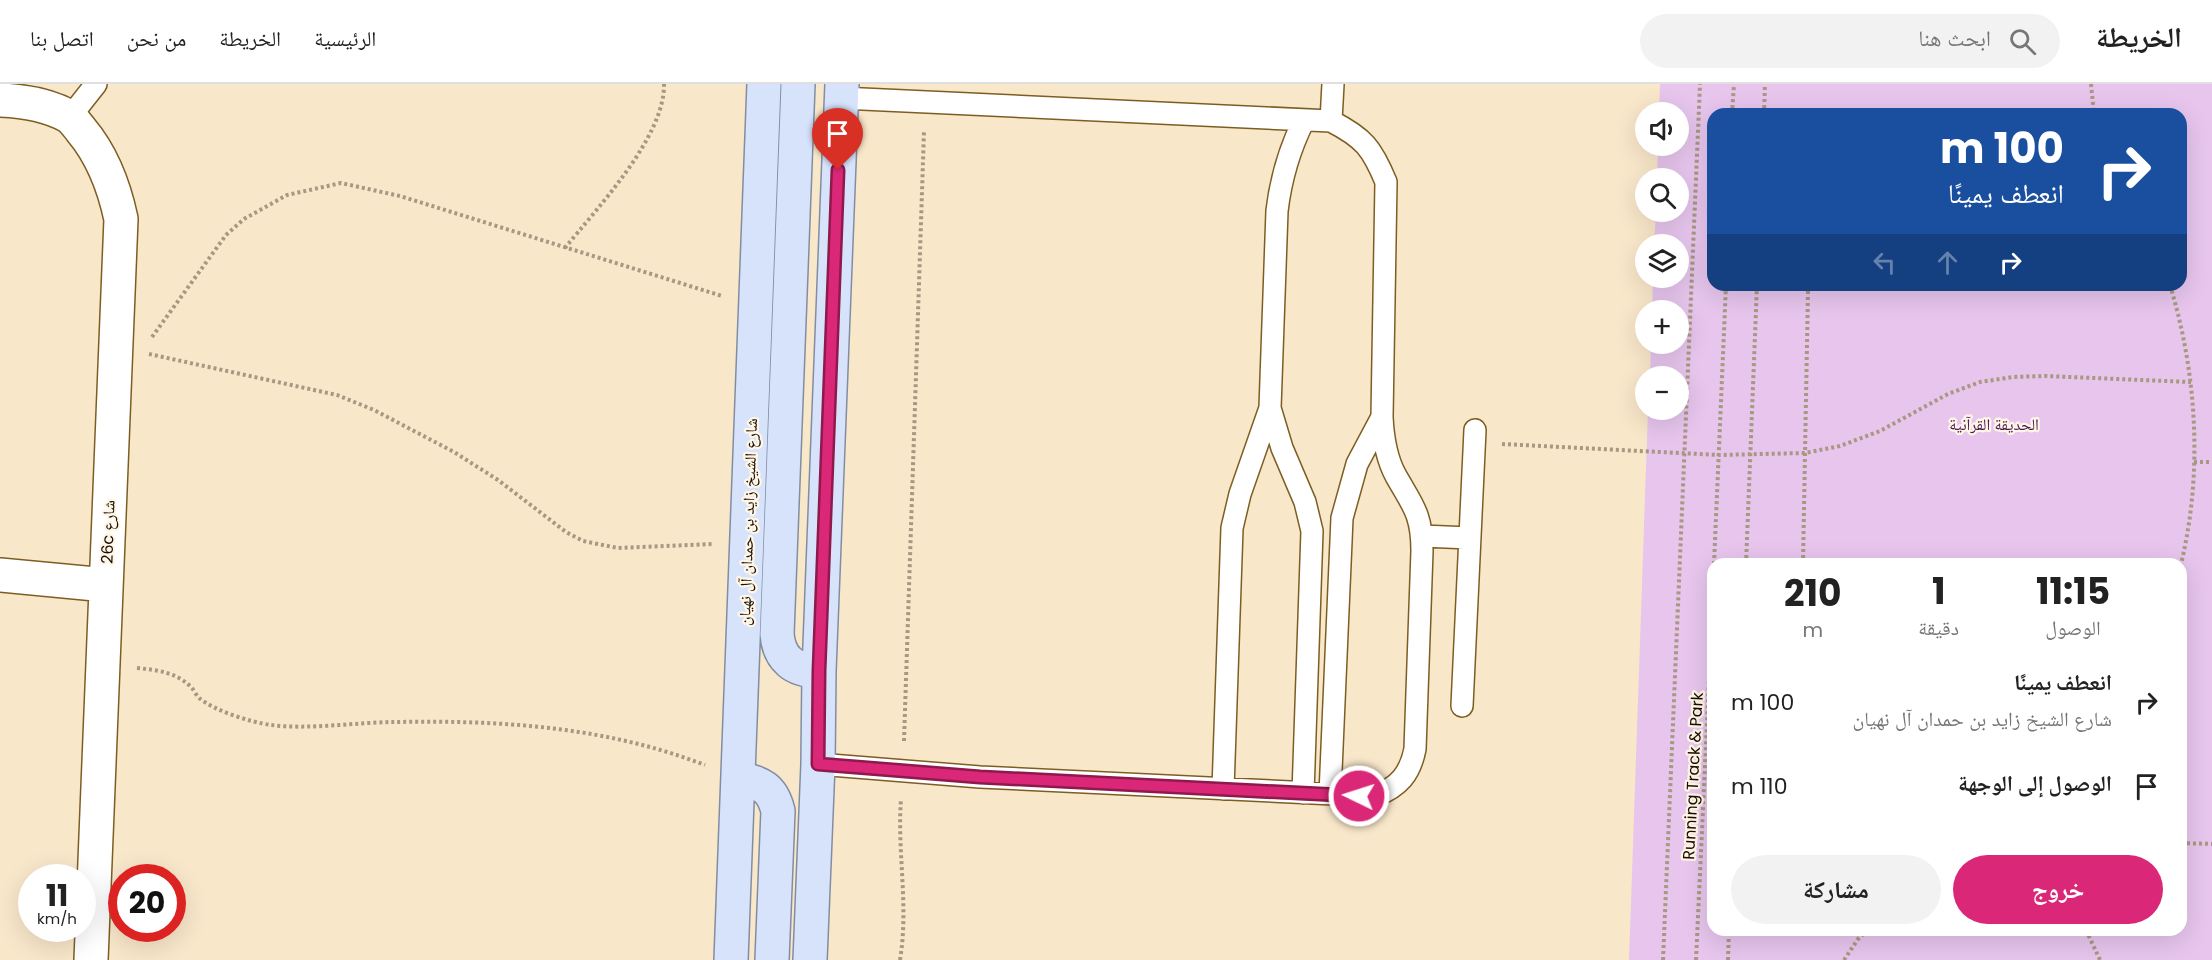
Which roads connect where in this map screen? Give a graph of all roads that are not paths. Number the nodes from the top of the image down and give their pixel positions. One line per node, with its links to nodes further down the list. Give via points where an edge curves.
1 (96, 84): 7 (lane)
2 (764, 84): 20 (main road, شارع الشيخ زايد بن حمدان آل نهيان)
3 (798, 84): 17 (main road, via 777,634 778,647 789,663 806,671)
4 (1333, 84): 9 (lane)
5 (841, 91): 8 (lane, via 925,102); 17 (main road)
6 (0, 99): 7 (street, via 30,103)
7 (70, 117): 16 (street, 26c شارع, via 104,164 121,219 129,350)
8 (1304, 120): 9 (lane); 10 (lane, via 1280,178)
9 (1331, 121): 11 (lane, via 1356,134 1376,156 1386,182)
10 (1270, 408): 21 (lane, via 1232,528); 22 (lane, via 1312,531)
11 (1382, 417): 13 (lane, via 1389,458 1415,507); 23 (lane, via 1358,465 1342,518)
12 (1475, 437): 14 (lane)
13 (1422, 536): 14 (lane); 23 (lane, via 1412,765 1403,780 1375,796)
14 (1470, 538): 18 (lane)
15 (0, 575): 16 (street)
16 (106, 585): 24 (street, 26c شارع)
17 (819, 671): 19 (main road)
18 (1462, 706)
19 (818, 764): 21 (lane); 27 (main road)
20 (739, 778): 25 (main road, شارع الشيخ زايد بن حمدان آل نهيان); 26 (main road, via 765,787 775,797 778,811)
21 (1223, 789): 22 (lane)
22 (1303, 793): 23 (lane)
23 (1330, 794)
24 (91, 960)
25 (730, 960)
26 (772, 960)
27 (810, 960)

